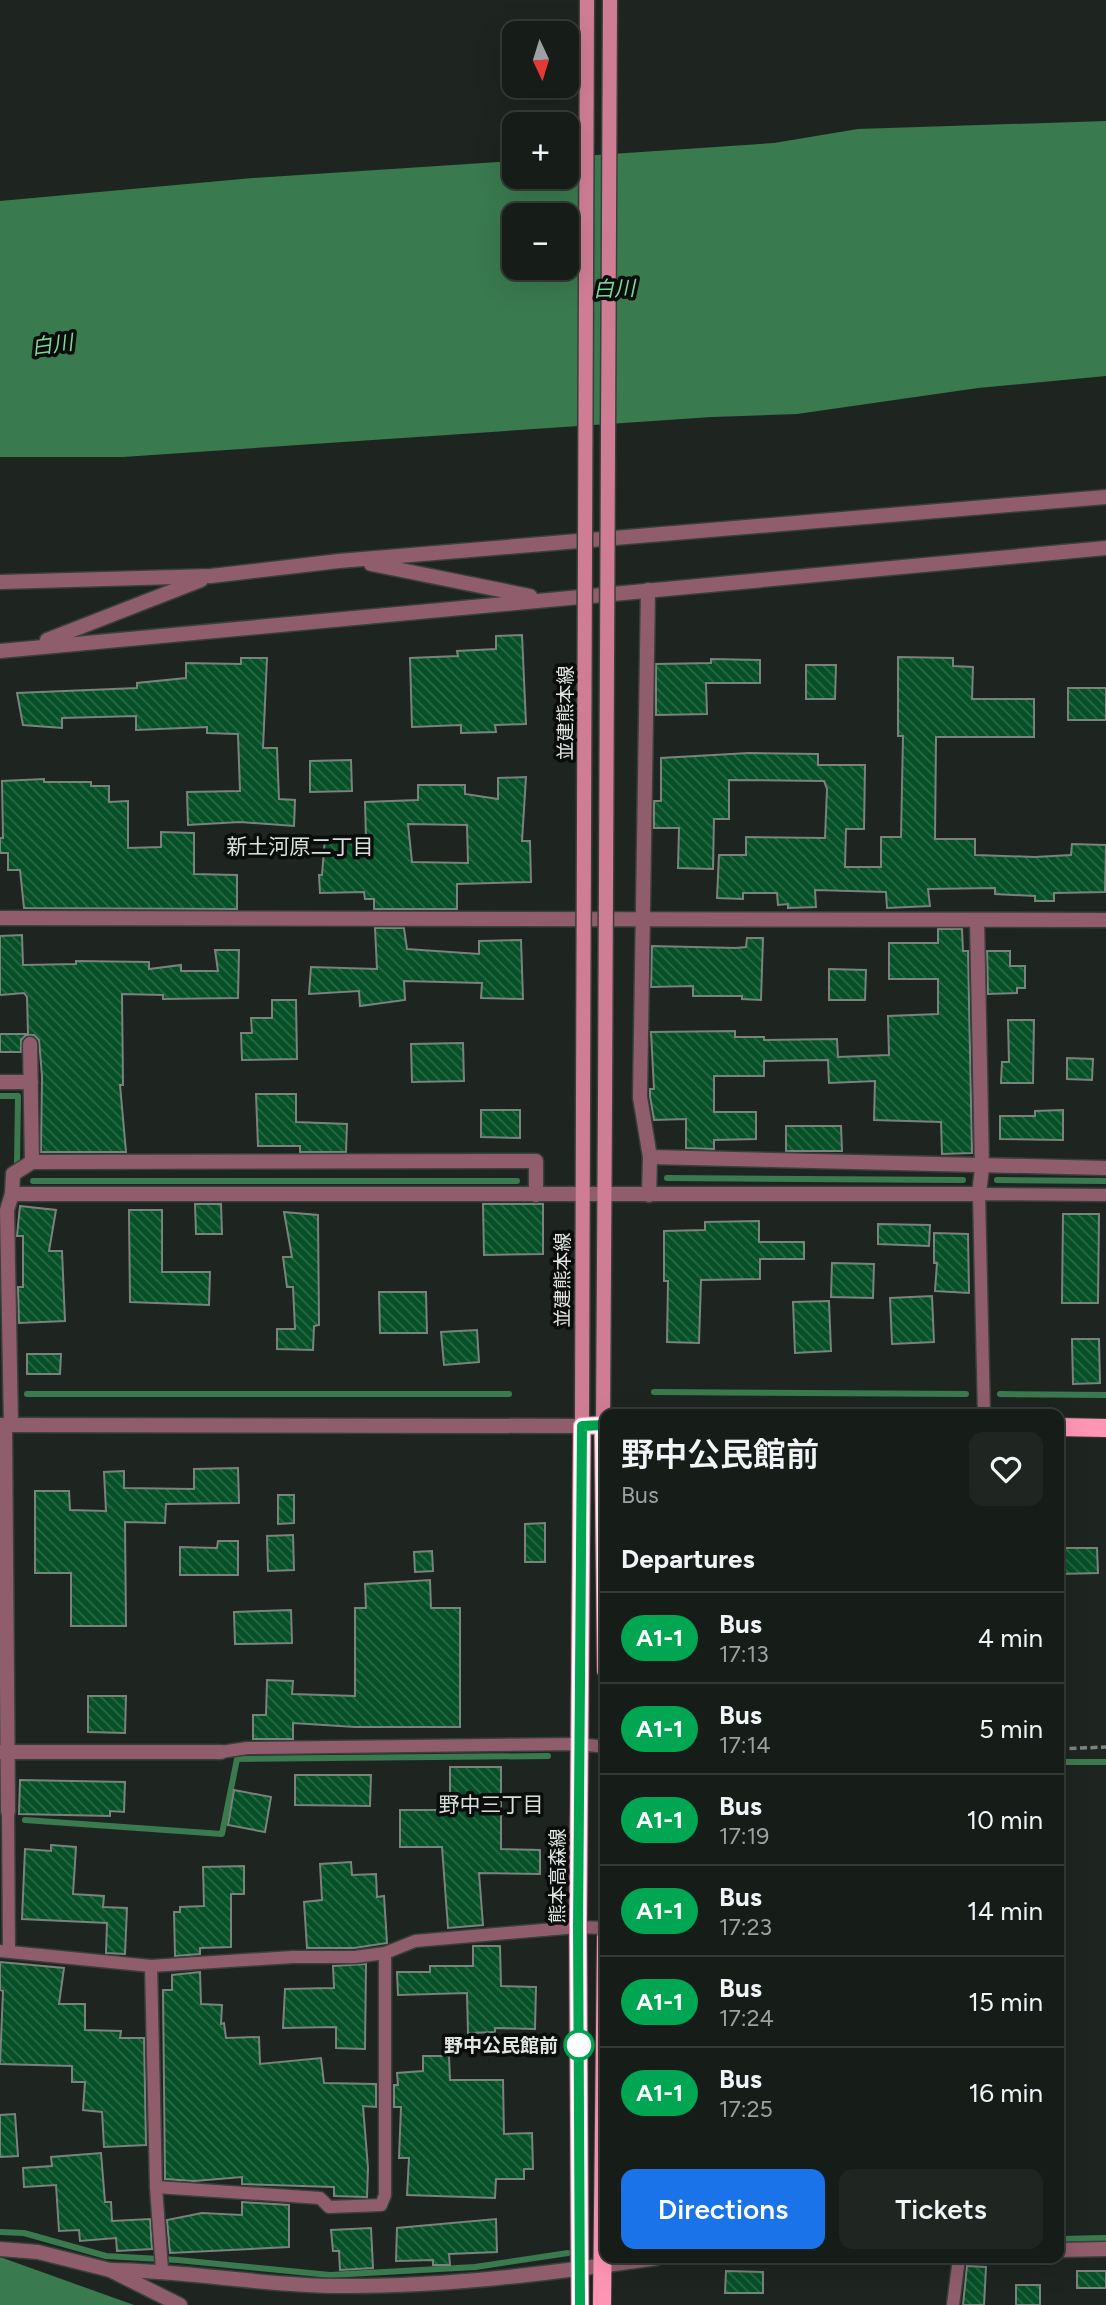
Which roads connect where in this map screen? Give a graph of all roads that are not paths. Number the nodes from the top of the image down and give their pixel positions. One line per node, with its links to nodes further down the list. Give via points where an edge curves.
1 (587, 0): 24 (main road, 並建熊本線, bridge)
2 (610, 0): 25 (main road, bridge)
3 (1106, 497): 5 (street)
4 (1106, 548): 8 (street)
5 (354, 560): 6 (street); 9 (street)
6 (211, 576): 7 (street); 10 (street)
7 (0, 582)
8 (648, 590): 9 (street); 13 (street)
9 (545, 599): 10 (street)
10 (29, 646): 11 (street)
11 (0, 651)
12 (0, 918): 13 (street)
13 (643, 919): 14 (street); 19 (street, via 639,1097)
14 (976, 920): 15 (street); 21 (street)
15 (1106, 920)
16 (30, 1044): 18 (street)
17 (0, 1082): 18 (street)
18 (31, 1082): 20 (street)
19 (650, 1157): 21 (street); 28 (street)
20 (32, 1163): 23 (street, via 13,1174); 27 (street, via 536,1161)
21 (982, 1168): 22 (street); 26 (street)
22 (1106, 1168)
23 (12, 1194): 27 (street); 30 (street)
24 (581, 1194): 25 (street); 27 (street); 35 (main road, 並建熊本線)
25 (604, 1194): 28 (street); 31 (main road)
26 (979, 1194): 28 (street); 29 (lane); 32 (lane)
27 (536, 1195)
28 (649, 1195)
29 (1106, 1195)
30 (4, 1210): 33 (street)
31 (604, 1409)
32 (984, 1409)
33 (5, 1425): 35 (street); 40 (street)
34 (600, 1425): 35 (main road)
35 (582, 1426): 38 (main road, 熊本高森線)
36 (1064, 1427): 37 (main road)
37 (1106, 1428)
38 (579, 1744): 39 (lane); 41 (lane); 43 (main road, 熊本高森線)
39 (600, 1746)
40 (4, 1752): 41 (street); 42 (street)
41 (221, 1752)
42 (8, 1811): 45 (lane)
43 (578, 1927): 44 (lane); 46 (lane, via 415,1941); 56 (main road, 熊本高森線)
44 (600, 1928)
45 (4, 1951): 47 (lane)
46 (385, 1953): 47 (lane); 48 (lane, via 385,2195 381,2204 329,2207 320,2198)
47 (151, 1966): 48 (lane)
48 (156, 2187): 58 (lane)
49 (0, 2249): 57 (street, via 38,2252)
50 (1106, 2249): 51 (street)
51 (1064, 2250)
52 (602, 2263): 55 (main road)
53 (623, 2263): 55 (street)
54 (958, 2263): 62 (lane)
55 (602, 2266): 56 (street); 61 (main road)
56 (581, 2269): 58 (street, via 413,2286 335,2286); 60 (main road, 熊本高森線)
57 (110, 2270): 58 (street); 59 (street)
58 (162, 2270)
59 (180, 2305)
60 (580, 2305)
61 (602, 2305)
62 (953, 2305)

